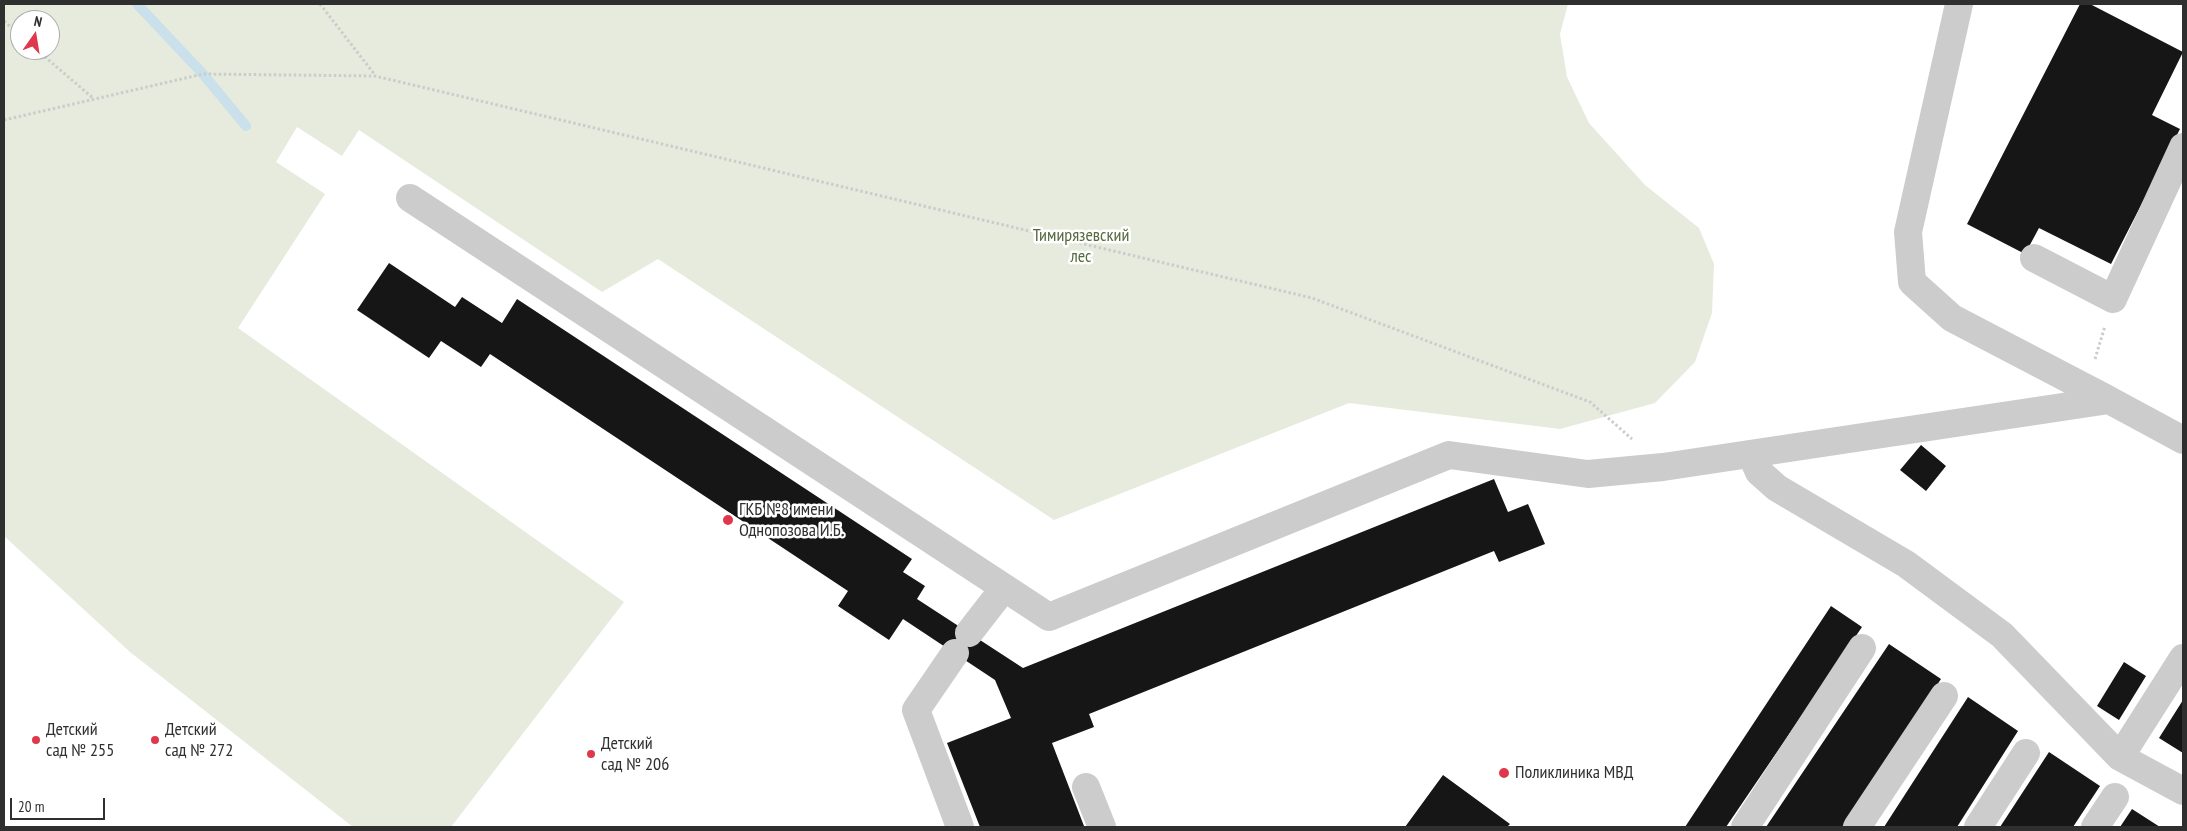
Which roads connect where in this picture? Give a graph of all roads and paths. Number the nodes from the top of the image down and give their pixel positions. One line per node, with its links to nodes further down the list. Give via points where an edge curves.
1 (320, 4): 4 (path)
2 (1960, 4): 11 (lane, via 1908,232 1912,282 1952,318)
3 (49, 60): 5 (path)
4 (375, 76): 5 (path, via 203,74); 14 (path, via 1312,298 1590,402)
5 (94, 99): 6 (path)
6 (4, 120)
7 (2183, 147): 10 (lane)
8 (410, 198): 15 (lane)
9 (2034, 258): 10 (lane)
10 (2114, 299): 11 (path)
11 (2098, 395): 12 (lane); 13 (lane)
12 (2183, 440)
13 (1751, 454): 14 (lane); 20 (lane, via 1759,472 1777,488 1906,564 2002,636)
14 (1663, 467): 15 (lane, via 1588,474 1449,456 1048,617)
15 (1004, 588): 24 (lane, via 916,710)
16 (1862, 648): 26 (lane)
17 (2183, 658): 20 (lane)
18 (1944, 696): 27 (lane)
19 (2026, 753): 28 (lane)
20 (2120, 757): 22 (lane)
21 (1086, 788): 25 (lane)
22 (2183, 792)
23 (2115, 797): 29 (lane)
24 (960, 827)
25 (1102, 827)
26 (1745, 827)
27 (1857, 827)
28 (1978, 827)
29 (2095, 827)

